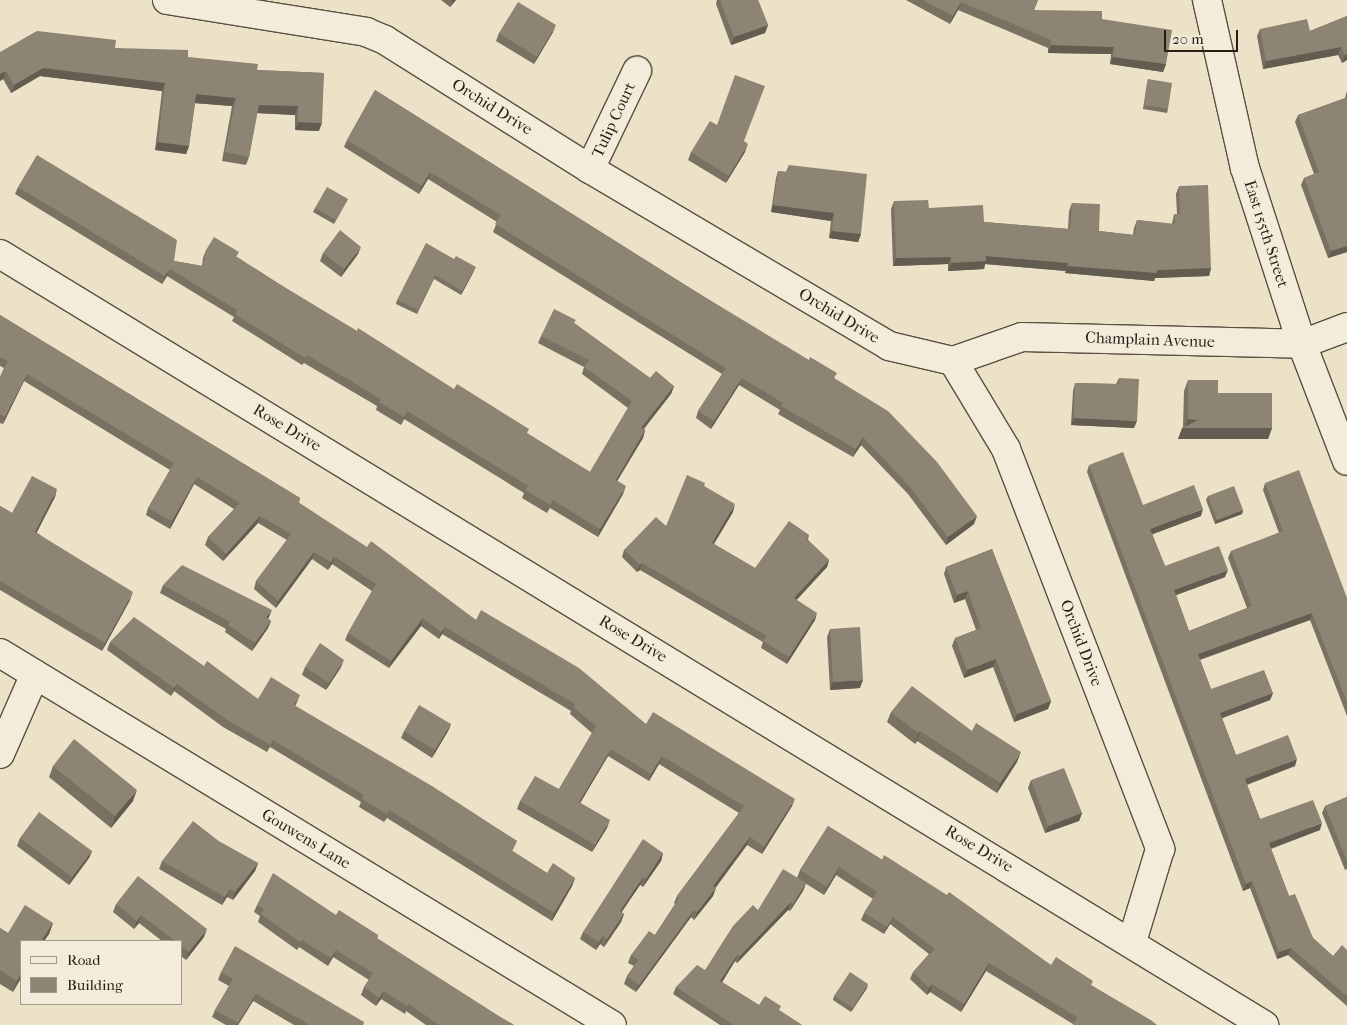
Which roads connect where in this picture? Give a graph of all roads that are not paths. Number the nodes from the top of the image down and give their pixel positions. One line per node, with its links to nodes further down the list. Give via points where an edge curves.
1 (167, 0): 4 (street, Orchid Drive, via 366,32 385,40)
2 (1207, 0): 7 (street, East 155th Street, via 1245,168)
3 (637, 70): 4 (street, Tulip Court)
4 (590, 169): 8 (street, Orchid Drive, via 889,346)
5 (0, 254): 13 (street, Rose Drive)
6 (1347, 327): 7 (street, Champlain Avenue)
7 (1302, 344): 8 (street, Champlain Avenue, via 1022,337); 9 (street, East 155th Street)
8 (953, 361): 13 (street, Orchid Drive, via 1006,448 1160,849)
9 (1347, 461)
10 (0, 653): 11 (street, Gouwens Lane)
11 (35, 674): 12 (street); 14 (street, Gouwens Lane)
12 (0, 754)
13 (1132, 942): 15 (street, Rose Drive)
14 (612, 1025)
15 (1264, 1025)

